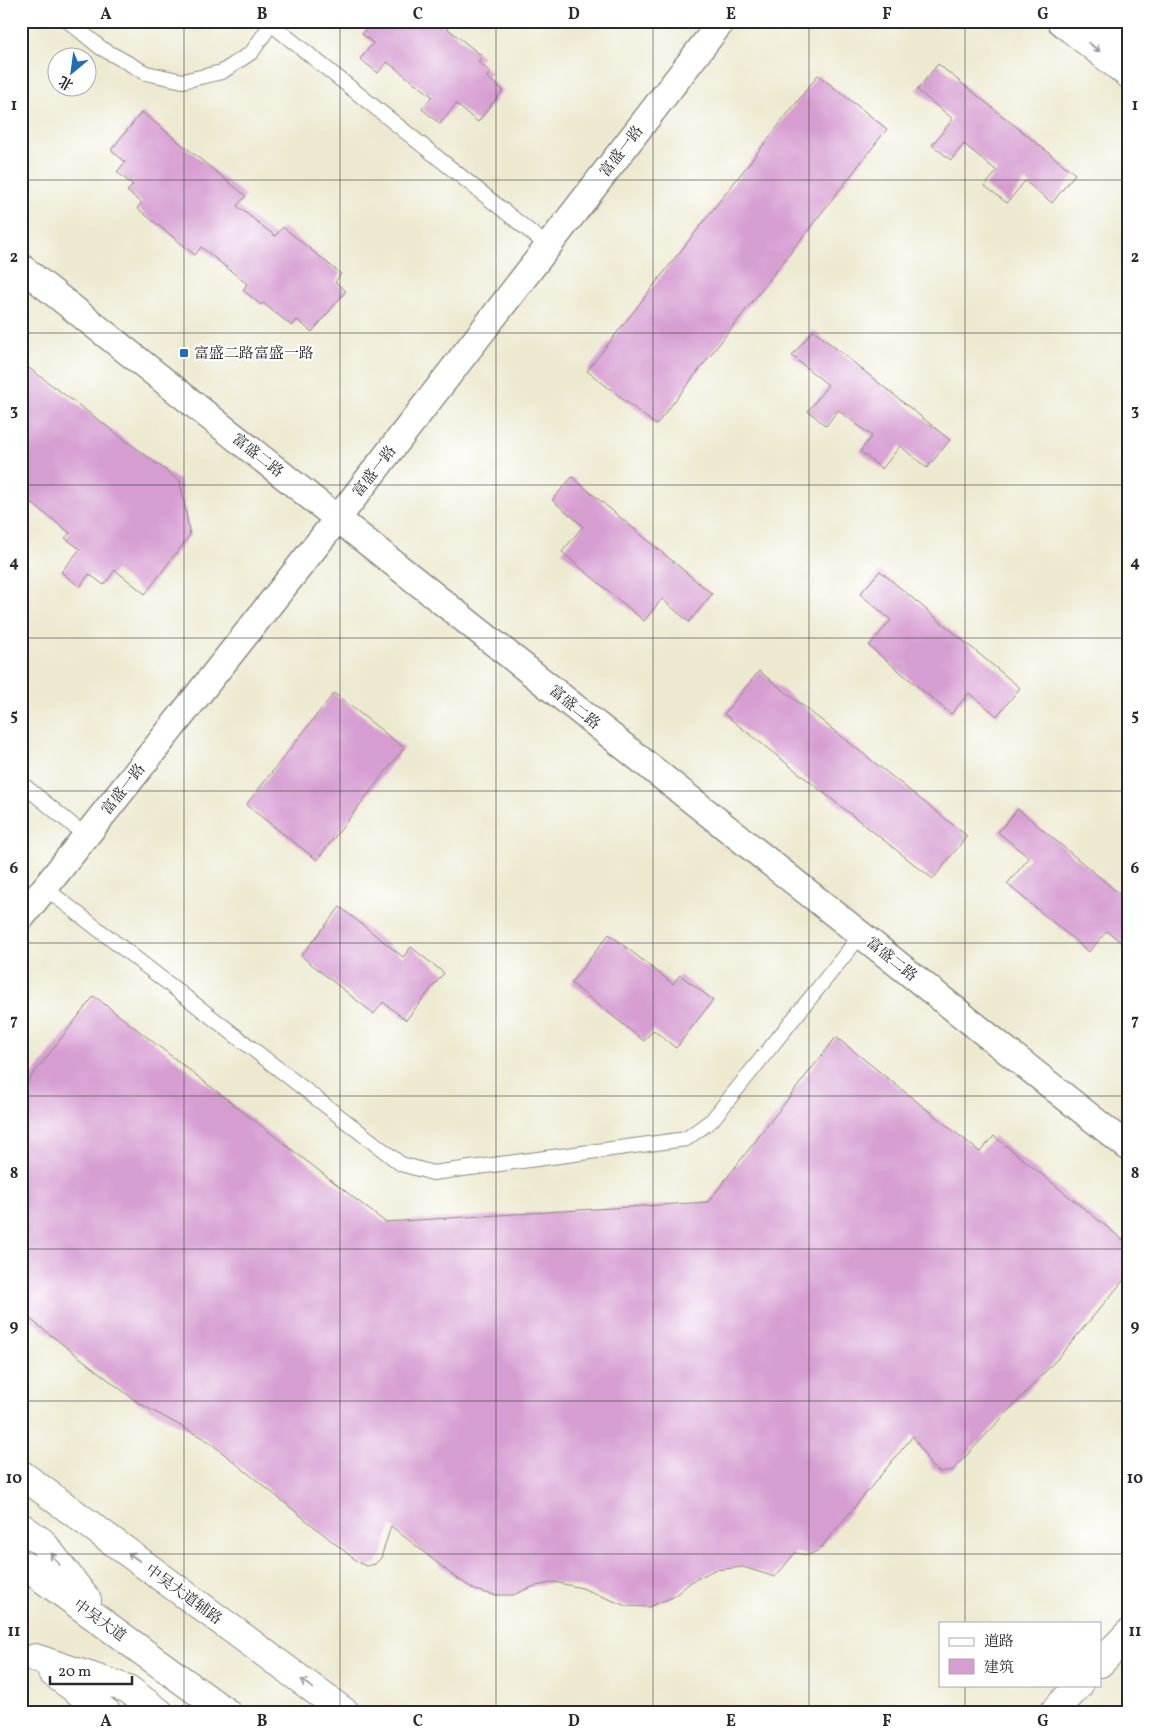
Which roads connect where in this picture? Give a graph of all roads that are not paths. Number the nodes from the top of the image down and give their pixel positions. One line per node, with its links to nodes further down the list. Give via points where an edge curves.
1 (68, 21): 5 (lane, via 101,48 146,73 183,81 222,72 252,52)
2 (722, 21): 8 (street, 富盛一路)
3 (1061, 21): 7 (main road, one-way to 7)
4 (1101, 21): 6 (main road)
5 (272, 23): 8 (lane)
6 (1128, 42)
7 (1128, 74)
8 (548, 246): 10 (street, 富盛一路)
9 (21, 267): 10 (street, 富盛二路)
10 (338, 518): 12 (street, 富盛一路); 15 (street, 富盛二路)
11 (21, 783): 12 (lane)
12 (86, 836): 13 (street, 富盛一路)
13 (45, 888): 14 (street, 富盛一路); 15 (lane, via 401,1164 433,1173 686,1139 712,1120)
14 (21, 918)
15 (861, 935): 16 (street, 富盛二路)
16 (1128, 1147)
17 (21, 1474): 29 (main road, 中吴大道辅路, one-way to 17)
18 (21, 1527): 21 (main road, one-way to 18, via 42,1542)
19 (21, 1563): 20 (main road, 中吴大道)
20 (32, 1575): 21 (main road, 中吴大道)
21 (106, 1625): 28 (main road, 中吴大道)
22 (1128, 1634): 24 (main road)
23 (28, 1653): 26 (main road); 27 (main road, via 128,1689)
24 (1102, 1661)
25 (1078, 1686): 30 (main road)
26 (106, 1713)
27 (160, 1713)
28 (227, 1713)
29 (346, 1713)
30 (1053, 1713)

